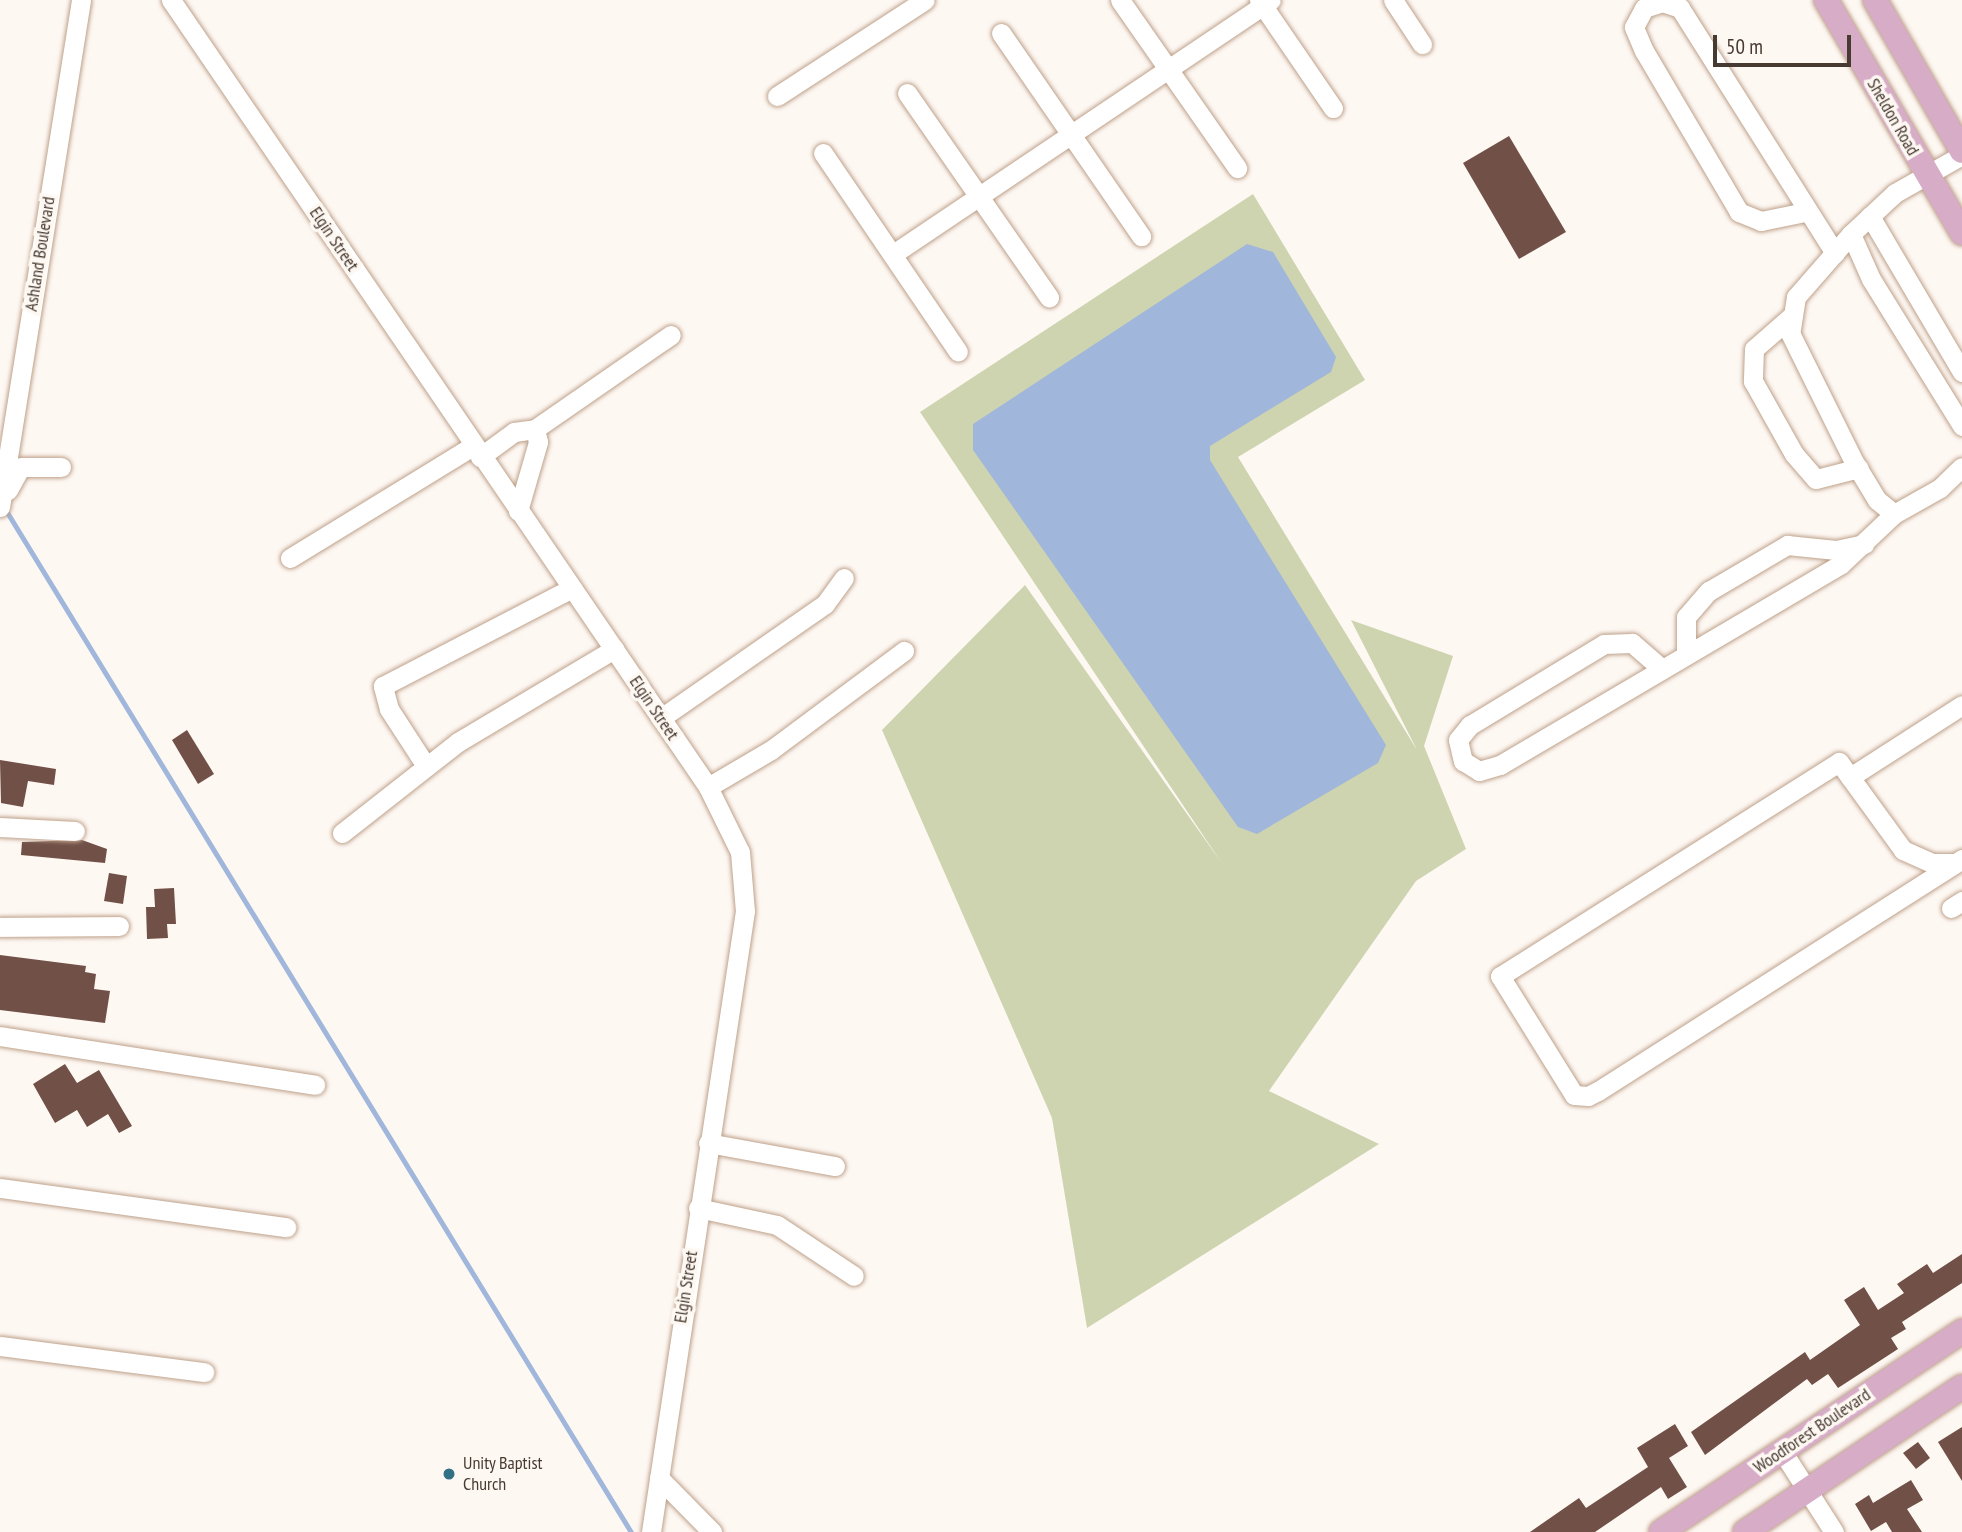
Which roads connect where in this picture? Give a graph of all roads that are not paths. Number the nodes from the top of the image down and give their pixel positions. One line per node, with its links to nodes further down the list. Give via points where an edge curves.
1 (80, 0): 39 (street, Ashland Boulevard)
2 (172, 0): 35 (street, Elgin Street)
3 (925, 0): 13 (street)
4 (1120, 0): 11 (street)
5 (1393, 0): 10 (street)
6 (1826, 0): 19 (main road, Sheldon Road)
7 (1875, 0): 17 (main road)
8 (1264, 2): 11 (street); 14 (street)
9 (1001, 33): 15 (street)
10 (1422, 44)
11 (1169, 69): 15 (street); 18 (street)
12 (907, 93): 20 (street)
13 (777, 96)
14 (1333, 108)
15 (1072, 134): 20 (street); 25 (street)
16 (823, 153): 27 (street)
17 (1962, 153): 19 (street)
18 (1237, 168)
19 (1924, 173): 22 (street); 23 (main road, Sheldon Road)
20 (979, 196): 27 (street); 28 (street)
21 (1805, 212): 21 (street, via 1680,8 1662,2 1644,8 1634,27 1644,51 1739,212 1761,221); 26 (street)
22 (1870, 216): 24 (street); 32 (street)
23 (1962, 233)
24 (1851, 234): 26 (street); 33 (street, via 1871,279)
25 (1141, 236)
26 (1835, 253): 29 (street, via 1797,297)
27 (893, 254): 31 (street)
28 (1049, 297)
29 (1793, 315): 38 (street, via 1790,333); 38 (street, via 1754,349 1752,381 1794,454 1816,479)
30 (671, 335): 34 (street)
31 (958, 352)
32 (1962, 372)
33 (1962, 426)
34 (535, 429): 35 (street, via 514,432); 40 (street, via 538,442)
35 (476, 452): 40 (street, Elgin Street); 43 (street)
36 (61, 467): 39 (street, via 21,467)
37 (1962, 467): 41 (street, via 1940,488)
38 (1858, 468): 41 (street)
39 (0, 504)
40 (518, 511): 45 (street, Elgin Street)
41 (1894, 514): 42 (street)
42 (1869, 543): 48 (street); 48 (street, via 1836,550 1787,545 1709,591 1686,617)
43 (290, 558)
44 (844, 578): 51 (street, via 825,604)
45 (572, 588): 46 (street, Elgin Street); 52 (street, via 383,686 389,709)
46 (614, 649): 51 (street, Elgin Street); 52 (street)
47 (904, 651): 54 (street, via 792,736)
48 (1686, 655): 49 (street)
49 (1662, 669): 49 (street, via 1500,765 1469,769 1458,748 1470,725 1604,644 1632,643)
50 (1962, 705): 53 (street)
51 (661, 718): 54 (street, Elgin Street)
52 (426, 766): 57 (street)
53 (1845, 769): 58 (street, via 1903,850 1932,863); 58 (street, via 1619,899 1500,976 1574,1095 1598,1091)
54 (708, 787): 63 (street, Elgin Street, via 730,823 746,881)
55 (0, 827): 56 (street)
56 (75, 831)
57 (342, 833)
58 (1959, 861)
59 (119, 926): 60 (street)
60 (0, 927)
61 (0, 1037): 62 (street)
62 (315, 1085)
63 (708, 1143): 64 (street); 66 (street, Elgin Street)
64 (835, 1166)
65 (0, 1188): 67 (street)
66 (698, 1208): 68 (street, via 777,1226); 74 (street, Elgin Street)
67 (286, 1227)
68 (854, 1276)
69 (1962, 1331): 73 (main road, Woodforest Boulevard)
70 (0, 1346): 71 (street)
71 (204, 1372)
72 (1962, 1387): 75 (main road)
73 (1782, 1451): 75 (street); 78 (main road, Woodforest Boulevard)
74 (659, 1478): 76 (street, Elgin Street); 77 (street)
75 (1807, 1491): 79 (main road); 80 (street)
76 (651, 1532)
77 (712, 1532)
78 (1661, 1532)
79 (1745, 1532)
80 (1834, 1532)

